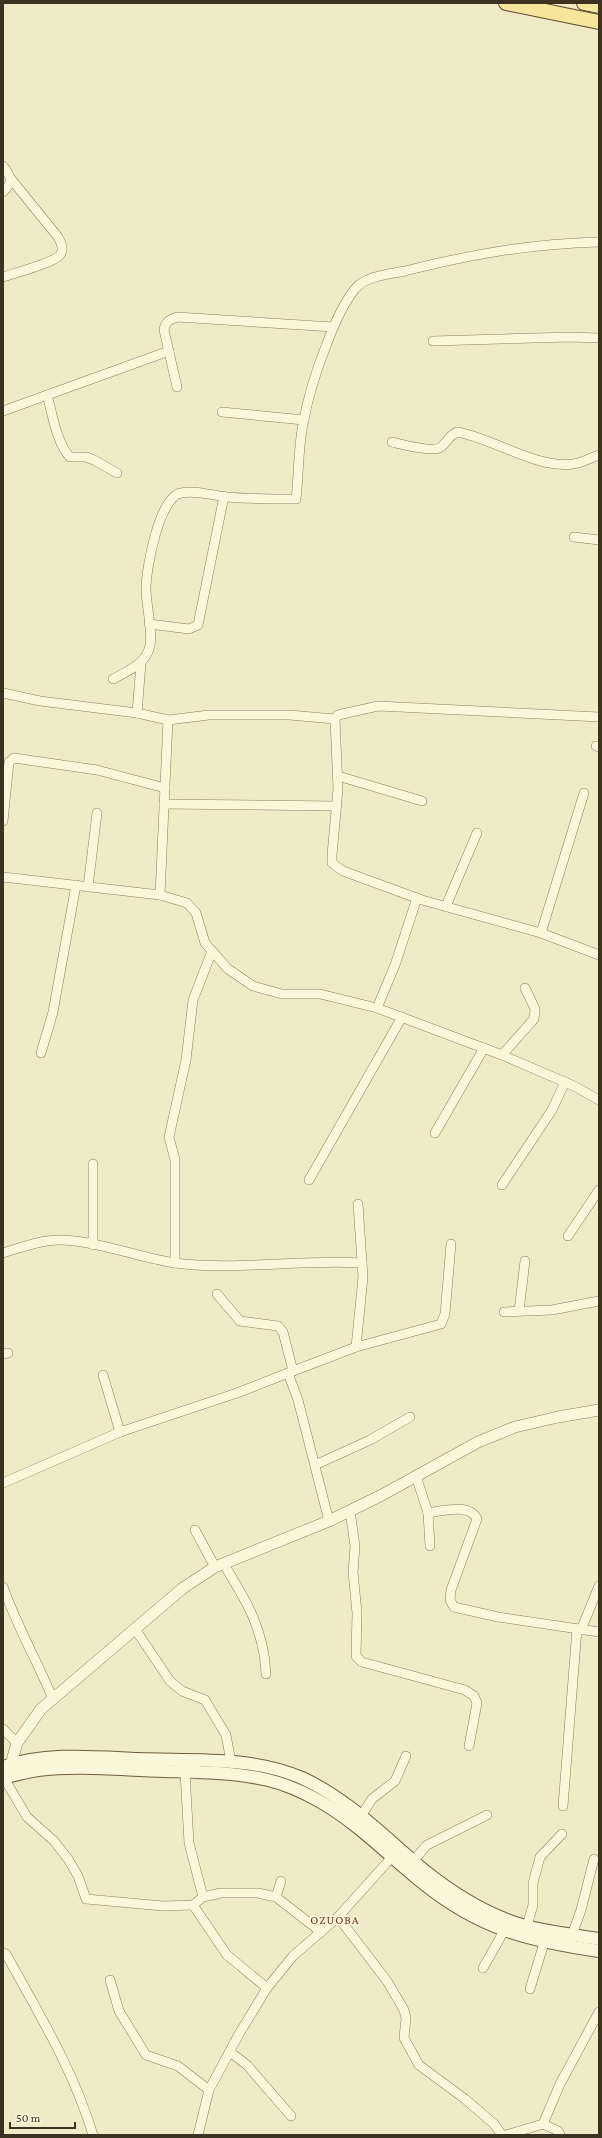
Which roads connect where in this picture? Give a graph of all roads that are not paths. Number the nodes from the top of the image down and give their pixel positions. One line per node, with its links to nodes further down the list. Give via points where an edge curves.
1 (506, 3): 4 (main road)
2 (584, 3): 3 (main road)
3 (599, 6)
4 (599, 22)
5 (3, 166): 6 (street)
6 (11, 180): 7 (street, via 11,184); 9 (street, via 62,244 59,256)
7 (3, 192)
8 (599, 242): 10 (street, via 555,243 502,249 450,259 363,282 355,289)
9 (3, 278)
10 (333, 327): 13 (street, via 177,318 169,320 164,325); 18 (street, via 312,384)
11 (599, 338): 12 (street)
12 (433, 341)
13 (170, 351): 14 (street); 15 (street)
14 (177, 387)
15 (47, 395): 16 (street); 21 (street, via 66,453 70,457 94,460)
16 (3, 411)
17 (222, 412): 18 (street)
18 (304, 420): 22 (street, via 296,499)
19 (392, 442): 20 (street, via 434,450 442,447 445,440 457,432 508,450 560,464 581,462)
20 (599, 455)
21 (117, 473)
22 (224, 496): 25 (street, via 198,625 189,629); 25 (street, via 180,493 169,501 159,522 150,558 146,588)
23 (574, 537): 24 (street)
24 (599, 540)
25 (149, 624): 26 (street, via 150,646)
26 (141, 663): 27 (street); 29 (street)
27 (113, 679)
28 (3, 693): 29 (street, via 40,701)
29 (137, 713): 32 (street)
30 (599, 717): 31 (street, via 378,706 344,713)
31 (335, 719): 32 (street, via 289,715 209,715); 33 (street)
32 (168, 720): 34 (street)
33 (338, 776): 36 (street); 38 (street)
34 (165, 788): 37 (street); 40 (street, via 97,770 14,758 9,762)
35 (584, 793): 48 (street)
36 (422, 801)
37 (164, 804): 38 (street); 45 (street)
38 (337, 806): 46 (street, via 332,863 336,867)
39 (97, 813): 44 (street)
40 (3, 821)
41 (477, 833): 47 (street)
42 (3, 877): 43 (street)
43 (76, 886): 44 (street); 55 (street, via 53,1012)
44 (88, 887): 45 (street)
45 (160, 895): 49 (street, via 187,903 196,913 205,943)
46 (417, 898): 47 (street); 52 (street, via 395,965)
47 (446, 906): 48 (street)
48 (541, 933): 50 (street)
49 (212, 952): 52 (street, via 228,969 253,986 282,994 320,994); 70 (street, via 193,1000 186,1060 169,1137 175,1160)
50 (599, 955)
51 (525, 988): 56 (street, via 535,1009 534,1019)
52 (377, 1008): 53 (street)
53 (402, 1017): 54 (street); 61 (street)
54 (484, 1048): 56 (street); 59 (street)
55 (41, 1053)
56 (502, 1055): 57 (street)
57 (565, 1082): 58 (street); 62 (street, via 552,1110)
58 (599, 1100)
59 (435, 1133)
60 (94, 1164): 67 (street)
61 (309, 1180)
62 (502, 1186)
63 (599, 1190): 65 (street)
64 (358, 1204): 71 (street)
65 (568, 1236)
66 (450, 1244): 76 (street, via 445,1314 441,1324)
67 (94, 1245): 68 (street, via 48,1241); 70 (street)
68 (3, 1253)
69 (525, 1261): 74 (street)
70 (174, 1263): 71 (street, via 239,1266 330,1261)
71 (362, 1263): 76 (street, via 363,1285)
72 (218, 1294): 77 (street, via 240,1322 278,1326 283,1332)
73 (599, 1301): 74 (street, via 552,1310)
74 (519, 1311): 75 (street)
75 (504, 1312)
76 (356, 1347): 77 (street)
77 (291, 1372): 81 (street); 82 (street)
78 (103, 1375): 81 (street)
79 (599, 1410): 83 (street, via 558,1416 515,1427 478,1442)
80 (410, 1417): 82 (street, via 370,1440)
81 (120, 1432): 84 (street)
82 (314, 1465): 87 (street)
83 (416, 1476): 85 (street); 86 (street, via 422,1502)
84 (3, 1483)
85 (350, 1511): 87 (street); 100 (street, via 355,1546 353,1572 357,1613 356,1656 362,1662 459,1688 474,1696 477,1703)
86 (428, 1513): 89 (street); 94 (street, via 463,1509 476,1515 477,1519 451,1590 450,1600 454,1607 498,1617)
87 (328, 1521): 90 (street)
88 (195, 1530): 90 (street)
89 (430, 1546)
90 (219, 1565): 93 (street, via 183,1588); 96 (street, via 254,1615)
91 (599, 1586): 94 (street)
92 (3, 1587): 97 (street, via 14,1617 40,1667)
93 (135, 1629): 97 (street); 102 (street, via 170,1681 182,1690 205,1700 226,1735)
94 (579, 1629): 95 (street); 105 (street)
95 (599, 1632)
96 (266, 1674)
97 (53, 1699): 99 (street, via 41,1709)
98 (3, 1729): 99 (street)
99 (17, 1743): 103 (street)
100 (469, 1746)
101 (406, 1756): 107 (street, via 395,1780 372,1799)
102 (232, 1762): 103 (main road, via 62,1757 35,1759); 107 (main road, via 273,1768 302,1778 350,1807)
103 (5, 1772): 104 (main road, via 63,1769); 115 (street, via 27,1817 54,1841 68,1859 78,1876 86,1899 163,1906)
104 (185, 1772): 109 (main road, via 253,1776 298,1790 344,1816); 113 (street, via 189,1843)
105 (563, 1806)
106 (487, 1815): 111 (street, via 433,1842)
107 (360, 1816): 111 (main road)
108 (562, 1834): 117 (street, via 540,1857 533,1883 533,1905)
109 (392, 1857): 116 (street); 118 (main road, via 453,1905)
110 (594, 1859): 120 (street)
111 (413, 1861): 117 (main road, via 460,1896 481,1908)
112 (280, 1881): 114 (street)
113 (203, 1896): 114 (street, via 258,1893); 115 (street)
114 (276, 1897): 119 (street)
115 (193, 1905): 127 (street, via 227,1955)
116 (338, 1917): 119 (street); 136 (street, via 387,1981 404,2010 404,2038 419,2065 465,2099 494,2124)
117 (527, 1926): 120 (main road)
118 (504, 1931): 122 (main road); 125 (street)
119 (321, 1932): 127 (street, via 294,1956)
120 (572, 1935): 121 (main road)
121 (599, 1939)
122 (544, 1943): 123 (main road); 128 (street)
123 (599, 1951)
124 (3, 1953): 134 (street, via 6,1954 56,2045 82,2099)
125 (483, 1968)
126 (110, 1980): 131 (street, via 119,2011 146,2055 178,2066)
127 (266, 1988): 130 (street)
128 (530, 1989)
129 (598, 2019): 133 (street, via 560,2084)
130 (230, 2052): 131 (street); 132 (street, via 247,2065)
131 (209, 2090): 135 (street)
132 (291, 2116)
133 (543, 2124): 137 (street); 138 (street, via 558,2131)
134 (93, 2135)
135 (198, 2135)
136 (502, 2135)
137 (506, 2135)
138 (560, 2135)

